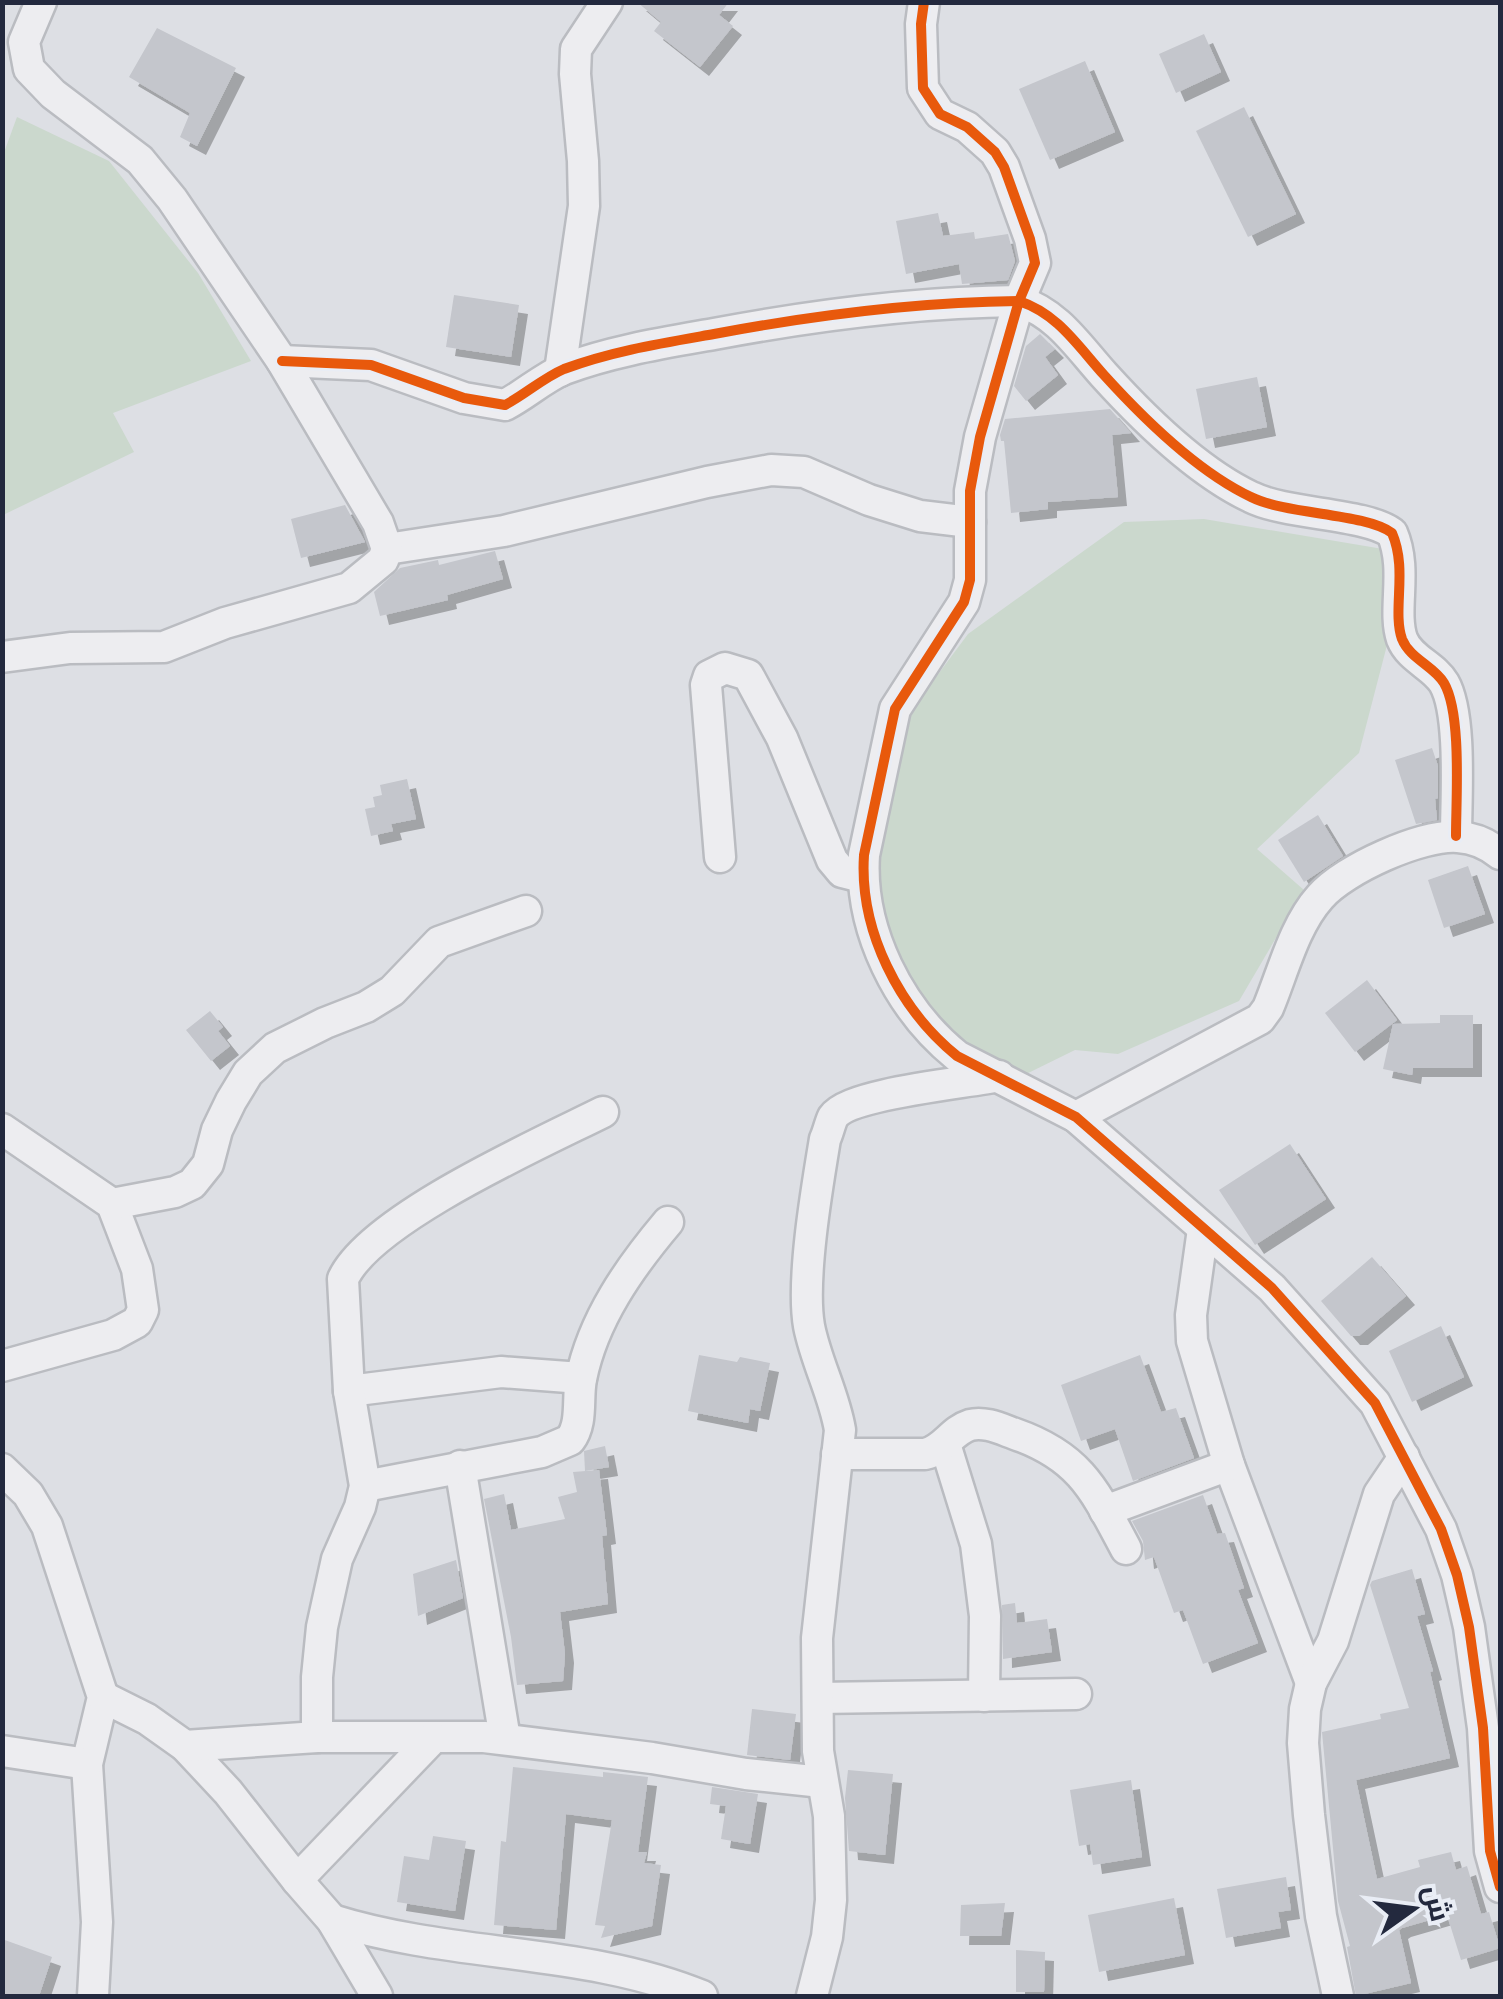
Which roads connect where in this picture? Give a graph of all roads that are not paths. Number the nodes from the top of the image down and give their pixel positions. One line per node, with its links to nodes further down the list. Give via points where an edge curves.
1 (40, 2): 5 (street, via 24,42 29,69 140,160)
2 (924, 2): 4 (street, via 923,88 940,114 967,126 995,152 1034,252)
3 (595, 7): 6 (street, via 576,49 584,206)
4 (1018, 300): 6 (street, via 820,314 628,350); 7 (street, via 980,437); 10 (street, via 1047,313 1148,420 1223,480 1253,498 1392,532 1403,640 1442,679 1452,704)
5 (282, 361): 6 (street, via 371,365 496,405); 8 (street)
6 (560, 371)
7 (970, 522): 8 (street, via 920,516 804,472 772,470 504,531); 13 (street, via 964,602 895,709)
8 (388, 549): 9 (street, via 349,588 164,646)
9 (2, 658)
10 (1456, 836): 11 (street); 17 (street, via 1354,869 1317,900 1260,1019)
11 (1500, 854)
12 (720, 857): 13 (street, via 706,685 708,676 725,668 748,675 832,860 842,872)
13 (862, 877): 15 (street, via 878,949 915,1008 940,1042)
14 (526, 912): 19 (street, via 438,942 392,991 275,1048 231,1101 208,1164 192,1184)
15 (999, 1076): 17 (street); 26 (street, via 857,1102 834,1117 825,1139 806,1301 837,1413)
16 (603, 1112): 24 (street, via 444,1194 348,1267 342,1288)
17 (1076, 1117): 21 (street)
18 (2, 1130): 19 (street)
19 (112, 1204): 22 (street, via 138,1270 143,1310 137,1322)
20 (668, 1222): 23 (street, via 615,1292)
21 (1203, 1229): 27 (street, via 1272,1288 1376,1403); 28 (street, via 1192,1341)
22 (2, 1366)
23 (581, 1378): 24 (street, via 502,1372); 29 (street, via 570,1440 542,1452)
24 (349, 1390): 31 (street)
25 (945, 1444): 26 (street, via 925,1454); 32 (street, via 966,1426 980,1424 1046,1445 1074,1464); 36 (street, via 976,1544 985,1616)
26 (837, 1454): 38 (street, via 817,1638)
27 (1404, 1457): 34 (street, via 1378,1494 1333,1640); 47 (street, via 1442,1529 1461,1592 1483,1728 1490,1851)
28 (1229, 1465): 32 (street); 34 (street)
29 (460, 1466): 31 (street); 41 (street)
30 (2, 1469): 37 (street, via 47,1526)
31 (365, 1486): 39 (street, via 337,1559 322,1626)
32 (1105, 1511): 33 (street)
33 (1126, 1549)
34 (1311, 1683): 53 (street, via 1303,1743 1309,1814)
35 (1076, 1694): 36 (street)
36 (984, 1696): 38 (street)
37 (103, 1697): 42 (street); 44 (street)
38 (818, 1698): 45 (street)
39 (317, 1737): 40 (street); 42 (street)
40 (434, 1738): 41 (street); 46 (street)
41 (505, 1740): 45 (street)
42 (185, 1746): 46 (street)
43 (2, 1750): 44 (street)
44 (88, 1764): 49 (street)
45 (822, 1782): 52 (street, via 831,1900)
46 (296, 1880): 48 (street)
47 (1500, 1887)
48 (332, 1920): 50 (street); 51 (street, via 379,1934 665,1981)
49 (95, 1995)
50 (377, 1996)
51 (702, 1996)
52 (812, 1996)
53 (1338, 1996)

